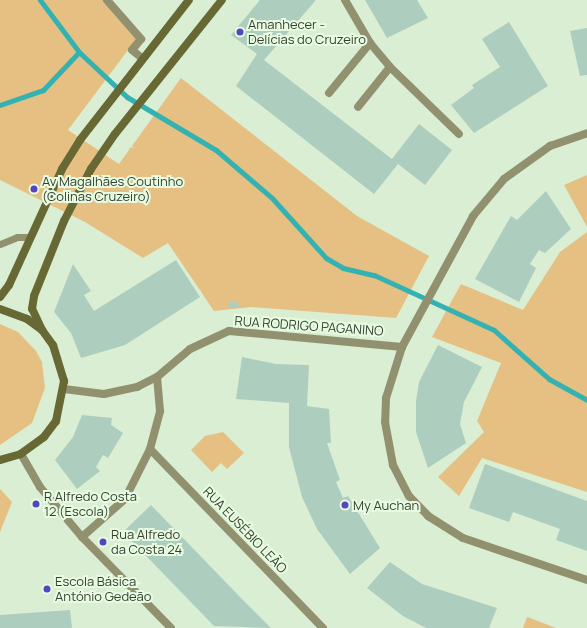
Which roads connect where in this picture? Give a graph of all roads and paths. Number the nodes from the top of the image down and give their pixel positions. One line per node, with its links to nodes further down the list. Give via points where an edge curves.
1 (107, 0): 6 (street, via 140,39 132,50)
2 (190, 0): 6 (main road)
3 (222, 0): 16 (main road, via 115,134 64,221 40,278 32,309)
4 (344, 0): 5 (street)
5 (370, 43): 7 (street); 8 (street)
6 (140, 61): 12 (main road, via 62,168)
7 (390, 67): 9 (street); 11 (street)
8 (328, 93)
9 (358, 107)
10 (587, 133): 17 (street, via 550,146 504,179 473,216)
11 (459, 134)
12 (30, 237): 13 (lane, via 17,237); 14 (main road, via 9,285)
13 (0, 244)
14 (0, 297)
15 (0, 309): 16 (main road, via 27,319)
16 (42, 330): 19 (main road, via 61,362)
17 (402, 347): 18 (street, RUA RODRIGO PAGANINO, via 229,330 190,349); 24 (street, via 386,398 384,422 393,465 409,496 428,516 463,538)
18 (157, 377): 19 (street, RUA RODRIGO PAGANINO, via 137,387 104,394); 20 (street, via 160,410)
19 (64, 389): 21 (main road, via 56,421 44,437)
20 (150, 449): 23 (street, via 125,499); 26 (street, RUA EUSÉBIO LEÃO)
21 (21, 454): 22 (main road); 23 (street, via 40,487)
22 (0, 460)
23 (82, 537): 25 (street)
24 (587, 580)
25 (171, 628)
26 (323, 628)

